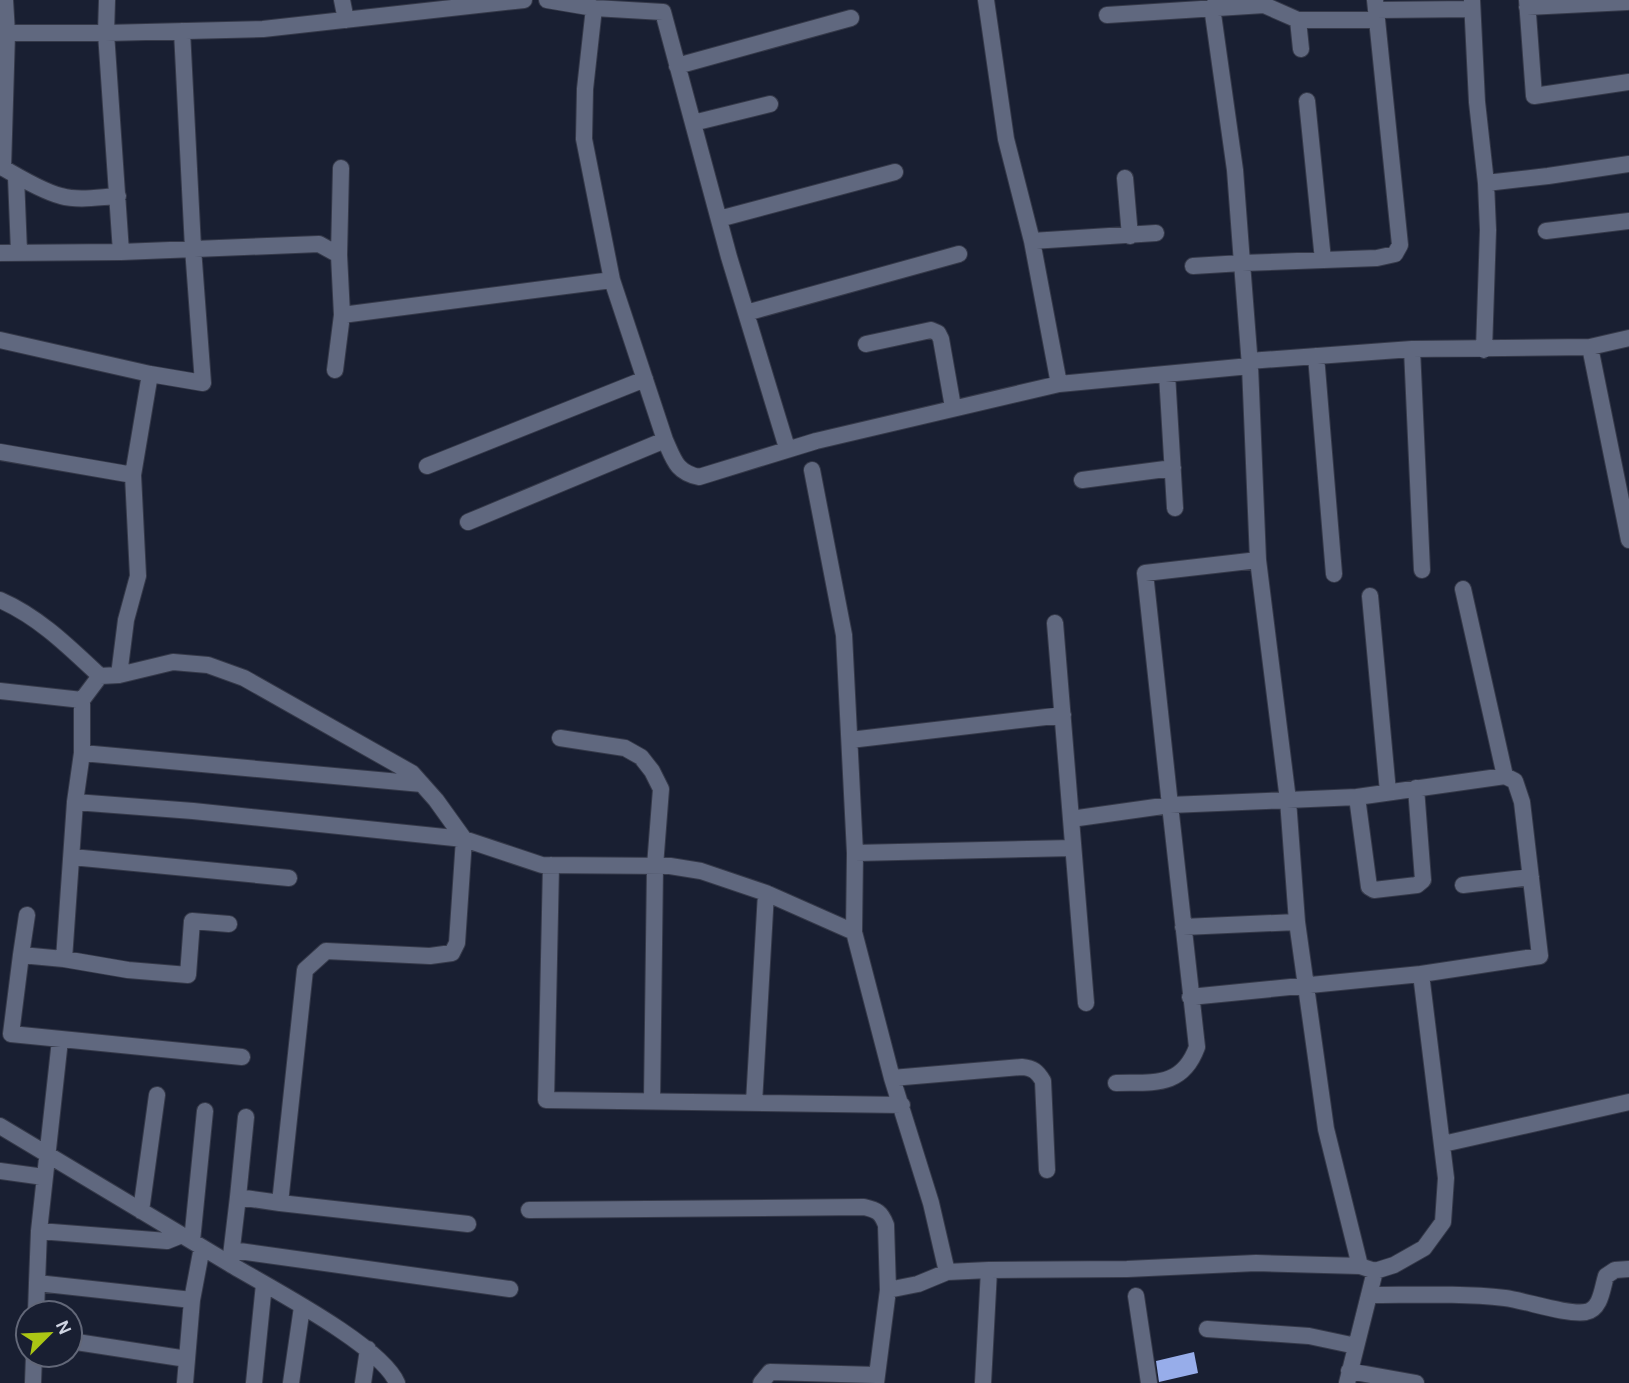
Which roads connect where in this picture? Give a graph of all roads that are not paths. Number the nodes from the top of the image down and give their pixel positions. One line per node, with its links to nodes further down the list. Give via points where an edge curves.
1 (5, 0): 18 (street)
2 (107, 0): 19 (street)
3 (342, 0): 15 (street)
4 (524, 0): 15 (street)
5 (547, 0): 11 (street)
6 (986, 0): 38 (street, via 1006,139)
7 (1627, 2): 8 (street)
8 (1527, 3): 22 (street, via 1534,96)
9 (1472, 4): 12 (street); 31 (street)
10 (1212, 7): 13 (street); 16 (street, via 1264,5); 46 (street, via 1235,170)
11 (594, 8): 21 (street, via 663,12); 48 (street, via 584,139)
12 (1376, 10): 16 (street); 45 (street, via 1400,245 1395,254 1377,258)
13 (1107, 16)
14 (851, 18): 21 (street)
15 (346, 20): 17 (street)
16 (1298, 20): 20 (street)
17 (182, 31): 19 (street); 39 (street)
18 (3, 33): 19 (street); 28 (street)
19 (106, 33): 32 (street)
20 (1301, 49)
21 (677, 66): 25 (street)
22 (1629, 82)
23 (1307, 101): 45 (street)
24 (770, 104): 25 (street)
25 (693, 123): 33 (street)
26 (1629, 164): 31 (street)
27 (341, 168): 44 (street)
28 (7, 170): 32 (street, via 59,196); 42 (street)
29 (895, 172): 33 (street)
30 (1125, 178): 37 (street)
31 (1486, 183): 56 (street)
32 (118, 196): 40 (street)
33 (719, 219): 49 (street)
34 (1629, 221): 35 (street)
35 (1546, 231)
36 (1156, 233): 37 (street)
37 (1130, 236): 38 (street)
38 (1032, 241): 63 (street)
39 (193, 248): 40 (street); 44 (street, via 319,244); 60 (street, via 203,383)
40 (121, 251): 42 (street)
41 (0, 253): 42 (street)
42 (19, 253)
43 (959, 254): 49 (street)
44 (339, 256): 50 (street)
45 (1323, 260): 46 (street)
46 (1242, 263): 47 (street); 58 (street)
47 (1192, 266)
48 (612, 280): 50 (street); 62 (street)
49 (746, 313): 66 (street)
50 (342, 315): 59 (street)
51 (1629, 338): 54 (street)
52 (0, 340): 60 (street)
53 (866, 344): 64 (street, via 931,330 938,333)
54 (1590, 347): 56 (street); 70 (street)
55 (1412, 349): 56 (street); 57 (street); 78 (street)
56 (1485, 350)
57 (1316, 356): 58 (street); 79 (street)
58 (1250, 363): 61 (street); 77 (street)
59 (335, 370)
60 (150, 374): 72 (street)
61 (1167, 374): 63 (street); 69 (street)
62 (645, 379): 65 (street); 68 (street)
63 (1059, 384): 64 (street)
64 (953, 407): 66 (street)
65 (666, 440): 66 (street, via 684,474 699,477); 75 (street)
66 (787, 448)
67 (0, 453): 72 (street)
68 (426, 466)
69 (1173, 468): 73 (street); 74 (street)
70 (1622, 469): 76 (street)
71 (812, 470): 90 (street, via 845,635)
72 (134, 475): 84 (street, via 138,576 126,620)
73 (1082, 480)
74 (1175, 508)
75 (468, 522)
76 (1629, 540)
77 (1258, 560): 97 (street); 99 (street, via 1145,573)
78 (1422, 570)
79 (1334, 574)
80 (1464, 589): 92 (street)
81 (1370, 596): 95 (street)
82 (0, 600): 85 (street, via 56,636)
83 (1055, 623): 88 (street)
84 (120, 675): 85 (street); 93 (street, via 173,662 208,665 244,678 412,773)
85 (100, 676): 87 (street)
86 (0, 691): 87 (street)
87 (82, 700): 91 (street)
88 (1063, 715): 90 (street); 100 (street)
89 (560, 738): 106 (street, via 625,748 641,757 652,771 661,789)
90 (849, 740): 103 (street)
91 (82, 753): 93 (street); 98 (street)
92 (1505, 776): 94 (street); 107 (street, via 1515,781 1522,802)
93 (422, 784): 101 (street)
94 (1416, 788): 95 (street); 96 (street, via 1423,878 1417,885 1369,887)
95 (1388, 792): 96 (street)
96 (1357, 797): 97 (street)
97 (1288, 800): 99 (street); 112 (street)
98 (75, 802): 101 (street); 104 (street)
99 (1170, 805): 100 (street); 114 (street)
100 (1071, 820): 102 (street)
101 (464, 839): 105 (street); 140 (street, via 457,943 452,953 326,951 305,970)
102 (1073, 848): 103 (street); 121 (street)
103 (855, 853): 115 (street)
104 (72, 858): 108 (street); 117 (street)
105 (551, 865): 106 (street); 127 (street, via 547,1100)
106 (655, 866): 110 (street, via 701,872); 127 (street)
107 (1531, 877): 109 (street); 118 (street, via 1540,956)
108 (289, 878)
109 (1463, 885)
110 (766, 893): 115 (street); 129 (street)
111 (27, 915): 116 (street)
112 (1297, 922): 114 (street); 119 (street)
113 (229, 923): 117 (street, via 192,921 188,975)
114 (1183, 927): 120 (street)
115 (854, 932): 124 (street)
116 (21, 955): 117 (street); 122 (street, via 11,1034)
117 (64, 959)
118 (1421, 974): 119 (street); 134 (street)
119 (1307, 985): 120 (street); 147 (street, via 1326,1129)
120 (1190, 997): 125 (street, via 1197,1048 1191,1063 1169,1080)
121 (1086, 1003)
122 (60, 1040): 123 (street); 135 (street)
123 (243, 1057)
124 (892, 1078): 130 (street); 136 (street, via 1031,1068 1043,1081)
125 (1116, 1083)
126 (157, 1095): 142 (street)
127 (652, 1101): 129 (street)
128 (1629, 1102): 134 (street)
129 (754, 1103): 130 (street)
130 (902, 1105): 150 (street)
131 (205, 1111): 145 (street)
132 (246, 1117): 139 (street)
133 (0, 1126): 135 (street)
134 (1443, 1144): 147 (street, via 1443,1222 1424,1248 1394,1265)
135 (46, 1153): 138 (street); 142 (street)
136 (1047, 1170)
137 (0, 1171): 138 (street)
138 (44, 1177): 144 (street)
139 (238, 1197): 140 (street); 146 (street)
140 (280, 1203): 143 (street)
141 (529, 1210): 154 (street, via 864,1207 877,1210 886,1225)
142 (141, 1211): 145 (street)
143 (468, 1224)
144 (39, 1231): 145 (street); 151 (street)
145 (192, 1241): 146 (street); 158 (street)
146 (231, 1257): 152 (street); 153 (street)
147 (1368, 1268): 149 (street, via 1256,1263); 155 (street)
148 (1629, 1269): 155 (street, via 1606,1276 1595,1308 1586,1312 1479,1295)
149 (989, 1270): 150 (street); 173 (street)
150 (947, 1272): 154 (street)
151 (37, 1283): 157 (street); 158 (street)
152 (264, 1284): 159 (street); 168 (street)
153 (510, 1289)
154 (888, 1290): 166 (street)
155 (1369, 1295): 162 (street)
156 (1136, 1296): 174 (street)
157 (36, 1299)
158 (192, 1300): 164 (street)
159 (302, 1307): 163 (street); 169 (street)
160 (1207, 1329): 162 (street, via 1309,1336)
161 (84, 1343): 164 (street)
162 (1356, 1346): 165 (street)
163 (368, 1349): 170 (street); 171 (street)
164 (187, 1359): 167 (street)
165 (1348, 1377): 175 (street)
166 (876, 1379): 172 (street, via 770,1372)
167 (186, 1383)
168 (254, 1383)
169 (292, 1383)
170 (363, 1383)
171 (397, 1383)
172 (761, 1383)
173 (983, 1383)
174 (1149, 1383)
175 (1416, 1383)

